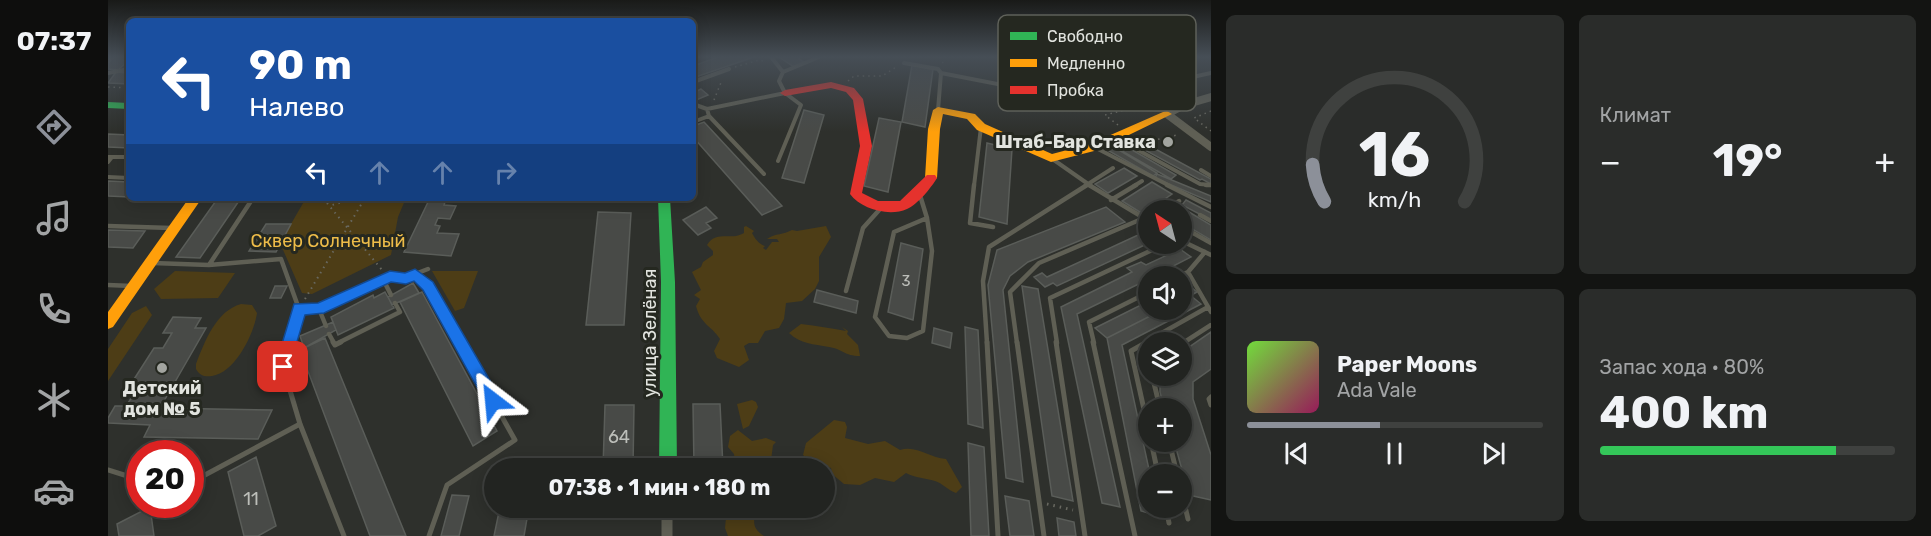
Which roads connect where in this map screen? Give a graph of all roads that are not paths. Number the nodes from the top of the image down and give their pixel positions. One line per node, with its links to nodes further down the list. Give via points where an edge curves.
1 (780, 82): 3 (lane)
2 (940, 82): 10 (lane)
3 (785, 93): 9 (lane); 22 (lane, via 801,105); 39 (street, via 831,85 850,90 858,99 866,146 856,194 867,204)
4 (1211, 98): 5 (street)
5 (1196, 102)
6 (108, 105): 8 (street)
7 (696, 105): 9 (lane)
8 (126, 106)
9 (707, 109): 13 (lane)
10 (938, 110): 15 (street, via 970,116); 33 (street, via 933,175 928,184)
11 (1173, 111): 12 (street)
12 (1167, 114): 16 (street); 18 (street)
13 (709, 116): 14 (lane); 26 (lane)
14 (696, 121)
15 (981, 128): 21 (street); 46 (lane, via 970,223)
16 (1114, 138): 17 (street); 32 (lane, via 1200,184)
17 (1094, 147): 21 (street); 38 (lane)
18 (1211, 147)
19 (110, 157): 20 (lane); 23 (lane)
20 (126, 157)
21 (1051, 158): 31 (lane)
22 (778, 161)
23 (108, 162)
24 (1113, 168): 31 (lane)
25 (1201, 170): 27 (lane)
26 (764, 174)
27 (1211, 176)
28 (108, 177): 29 (lane)
29 (126, 178)
30 (1142, 181): 34 (lane)
31 (1088, 184): 34 (lane); 88 (lane, via 988,247 983,281)
32 (1211, 185)
33 (918, 189): 39 (street, via 904,205); 42 (lane)
34 (1111, 200): 40 (lane)
35 (194, 201): 47 (street)
36 (251, 201): 54 (lane)
37 (664, 201): 78 (street, улица Зелёная)
38 (1211, 207)
39 (881, 208): 62 (lane, via 863,228)
40 (1138, 215)
41 (1200, 215): 43 (lane)
42 (927, 218): 42 (lane, via 932,250 923,332 907,338 889,336 875,317 894,232)
43 (1211, 221)
44 (1138, 224): 89 (lane, via 1039,263 1010,292)
45 (108, 226): 47 (lane)
46 (993, 227)
47 (175, 228): 53 (street)
48 (1192, 232): 49 (lane)
49 (1211, 243)
50 (1192, 246): 52 (lane)
51 (1144, 254): 90 (lane, via 1050,298)
52 (1208, 254): 55 (lane)
53 (150, 263): 54 (lane); 61 (street)
54 (209, 265): 66 (lane, via 281,259)
55 (1192, 268)
56 (428, 269): 57 (lane)
57 (415, 274): 58 (lane); 86 (lane, via 428,286 515,440 447,485)
58 (382, 279): 63 (lane); 67 (lane)
59 (1192, 279): 68 (lane)
60 (108, 285): 61 (lane)
61 (134, 286): 69 (street)
62 (846, 291)
63 (391, 295)
64 (1138, 298): 91 (lane, via 1089,322)
65 (395, 303): 72 (lane, via 400,312 335,345)
66 (299, 309): 67 (lane); 77 (lane, via 283,367)
67 (319, 309): 71 (lane)
68 (1209, 309): 75 (lane, via 1131,351)
69 (108, 323)
70 (1211, 325): 73 (lane)
71 (326, 326)
72 (329, 334)
73 (1192, 337)
74 (1211, 397): 76 (lane)
75 (1141, 398)
76 (1211, 405)
77 (300, 424): 80 (lane); 85 (lane)
78 (668, 458)
79 (108, 470): 81 (lane)
80 (204, 475)
81 (126, 476)
82 (667, 518): 87 (street)
83 (1168, 518): 84 (lane)
84 (1169, 523)
85 (344, 536)
86 (429, 536)
87 (667, 536)
88 (998, 536)
89 (1044, 536)
90 (1085, 536)
91 (1135, 536)

